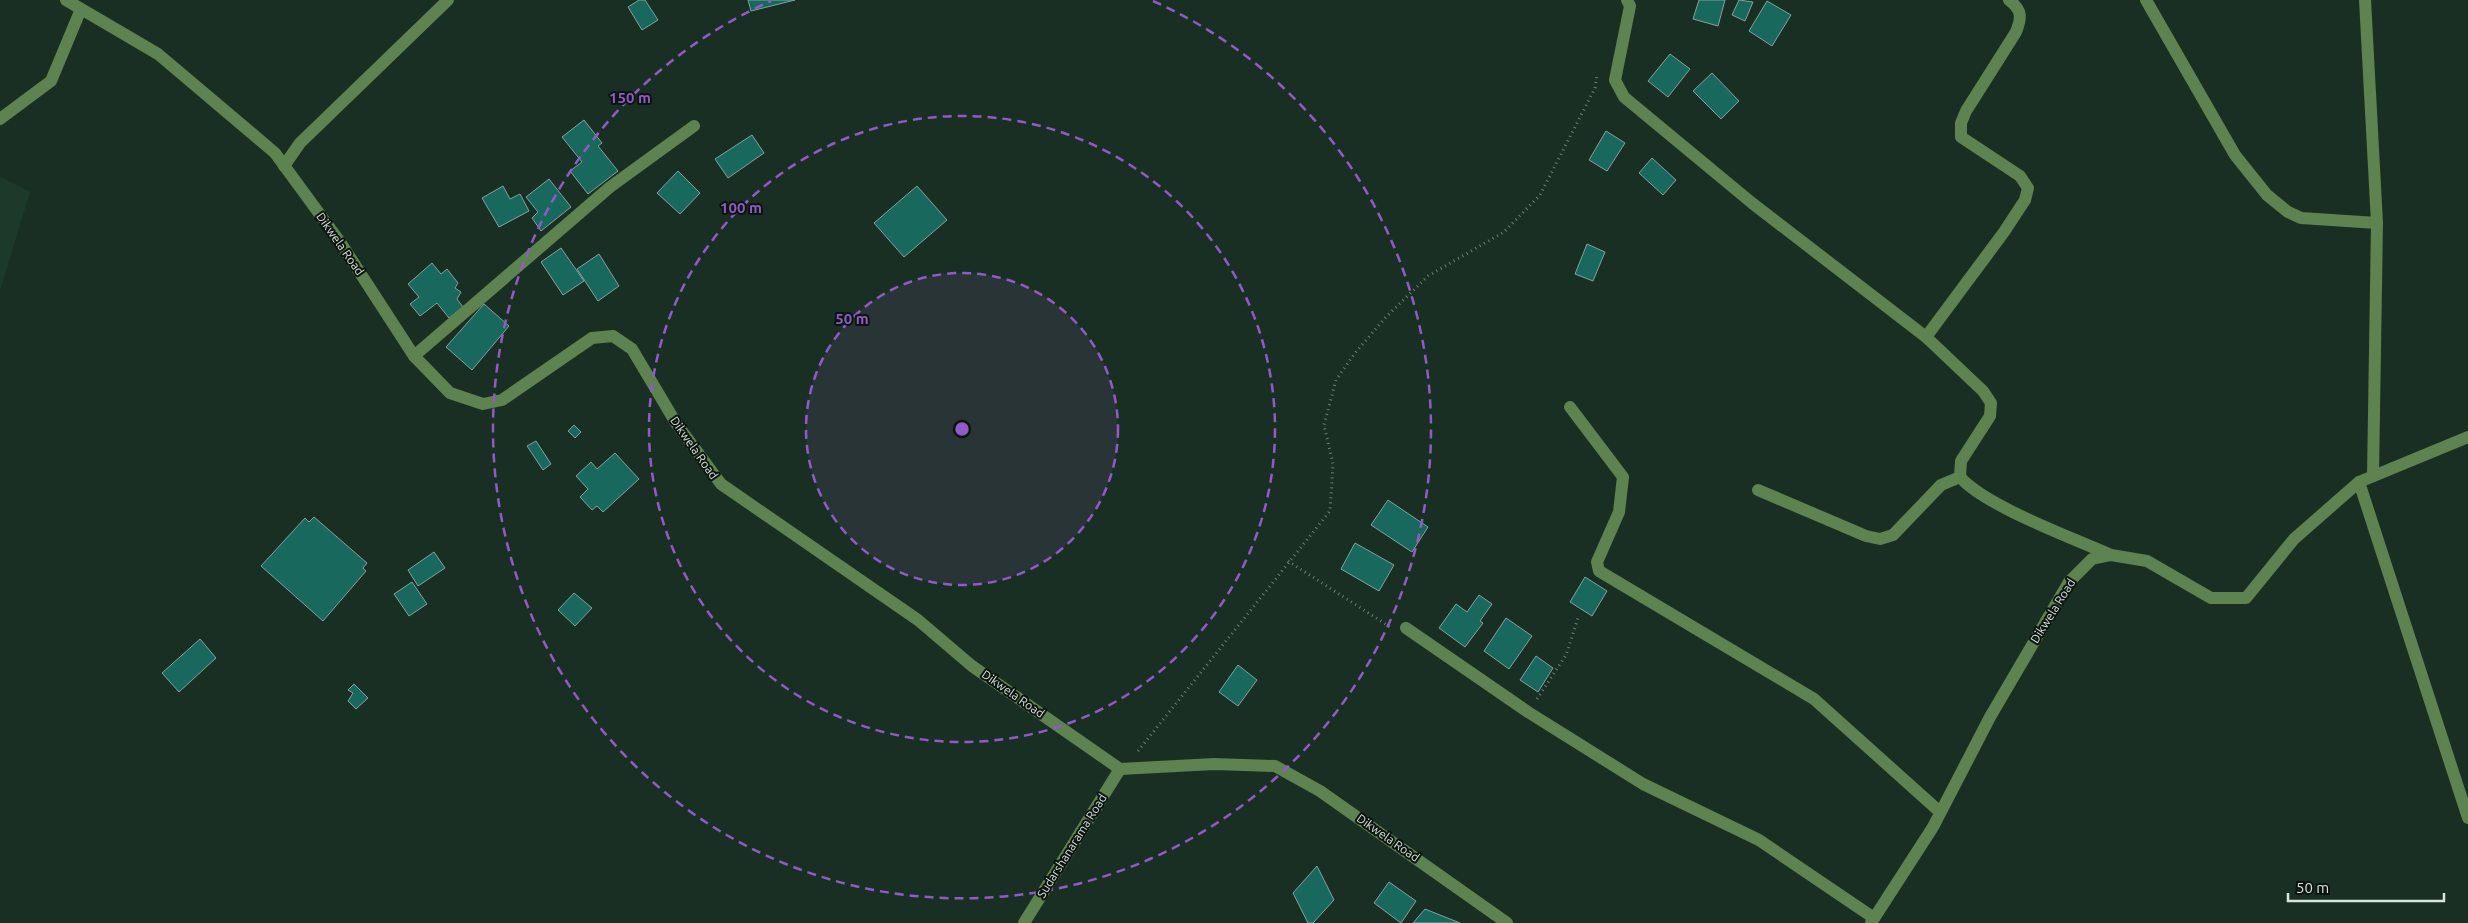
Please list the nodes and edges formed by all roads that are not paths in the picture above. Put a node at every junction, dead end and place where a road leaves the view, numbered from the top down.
1 (66, 0) edge
2 (448, 0) edge
3 (1627, 0) edge
4 (2009, 0) edge
5 (2146, 0) edge
6 (2365, 0) edge
7 (81, 9) junction
8 (0, 119) edge
9 (694, 126) dead end
10 (284, 166) junction
11 (2377, 223) junction
12 (1926, 337) junction
13 (414, 356) junction
14 (1570, 408) dead end
15 (2468, 437) edge
16 (2373, 476) junction
17 (1960, 477) junction
18 (2359, 482) junction
19 (1758, 490) dead end
20 (2111, 555) junction
21 (1406, 628) road end
22 (1120, 769) junction
23 (1940, 812) junction
24 (2468, 818) edge
25 (1873, 920) edge
26 (1024, 923) edge
27 (1507, 923) edge

1 - 7 street, Dikwela Road
2 - 10 street
3 - 12 street
4 - 12 street
5 - 11 street
6 - 11 street
7 - 8 street
7 - 10 street, Dikwela Road
9 - 13 street
10 - 13 street, Dikwela Road
11 - 16 street
12 - 17 street
13 - 22 street, Dikwela Road
14 - 23 street
15 - 16 street, Dikwela Road
16 - 18 street, Dikwela Road
17 - 19 street
17 - 20 street
18 - 20 street, Dikwela Road
18 - 24 street
20 - 23 street, Dikwela Road
21 - 25 street
22 - 26 street, Sudarshanarama Road
22 - 27 street, Dikwela Road
23 - 25 street, Dikwela Road

